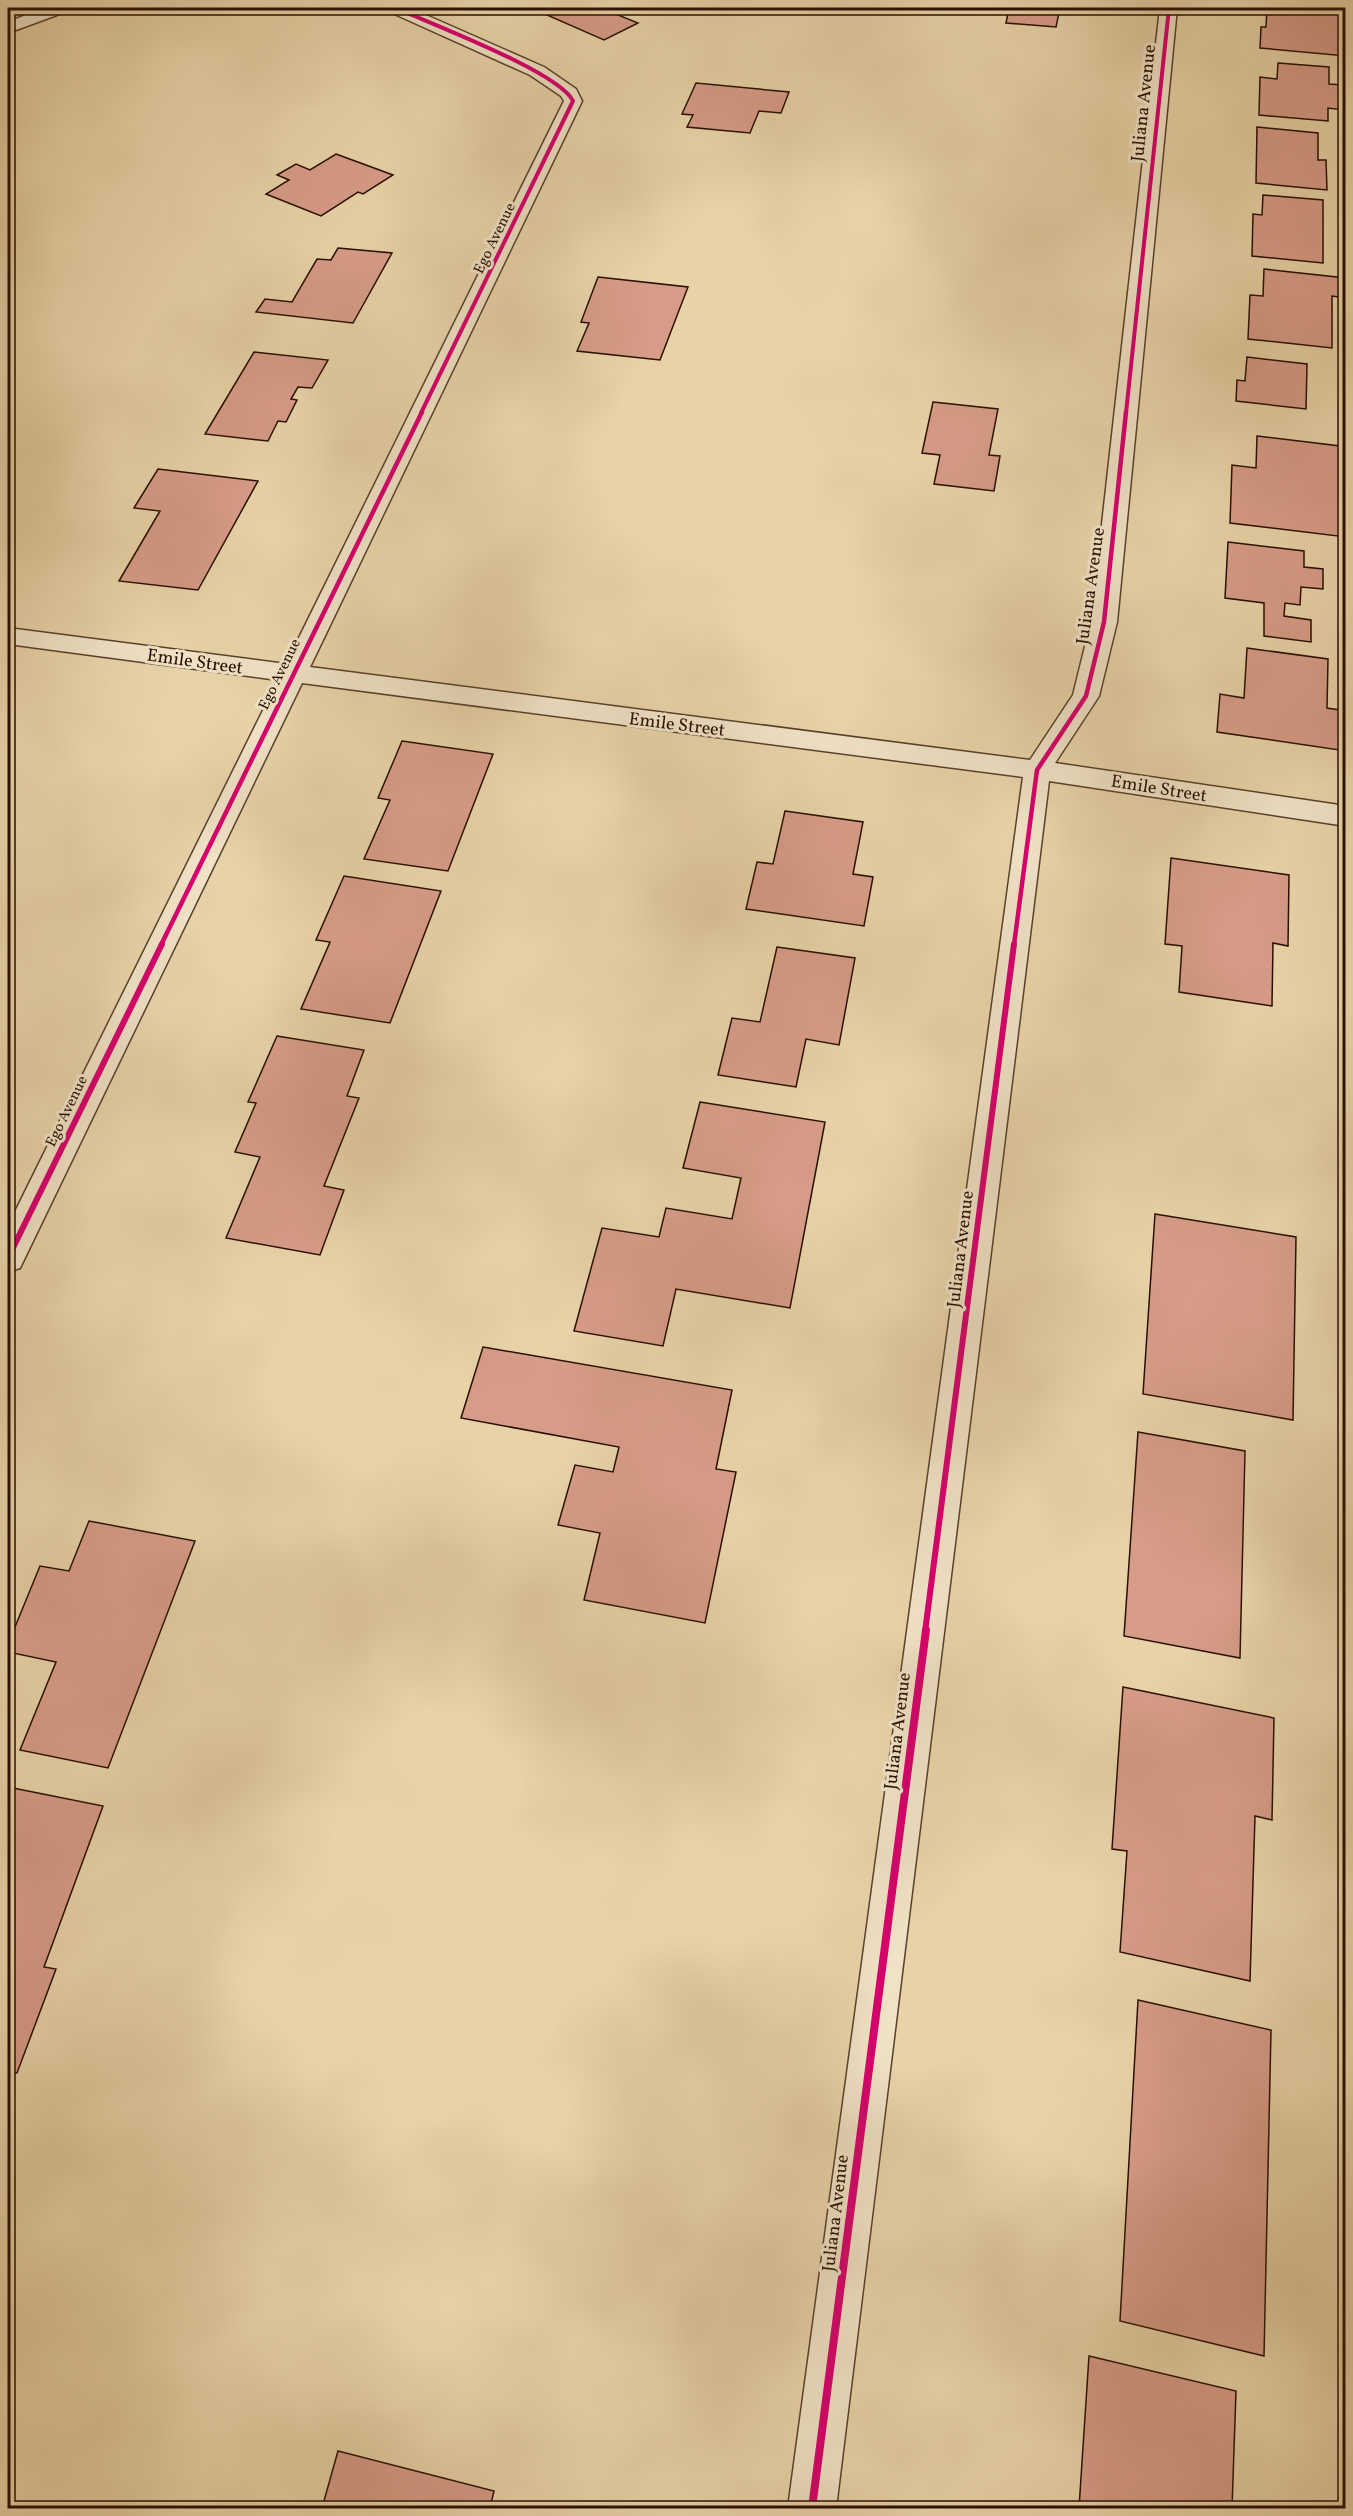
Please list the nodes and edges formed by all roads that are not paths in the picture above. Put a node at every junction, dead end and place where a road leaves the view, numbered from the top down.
1 (59, 8) edge
2 (396, 8) edge
3 (1169, 8) edge
4 (8, 28) edge
5 (8, 636) edge
6 (292, 674) junction
7 (1037, 770) junction
8 (1346, 816) edge
9 (8, 1258) edge
10 (812, 2508) edge

1 - 4 street
2 - 6 street, Ego Avenue
3 - 7 street, Juliana Avenue
5 - 6 street, Emile Street
6 - 7 street, Emile Street
6 - 9 street, Ego Avenue
7 - 8 street, Emile Street
7 - 10 street, Juliana Avenue

